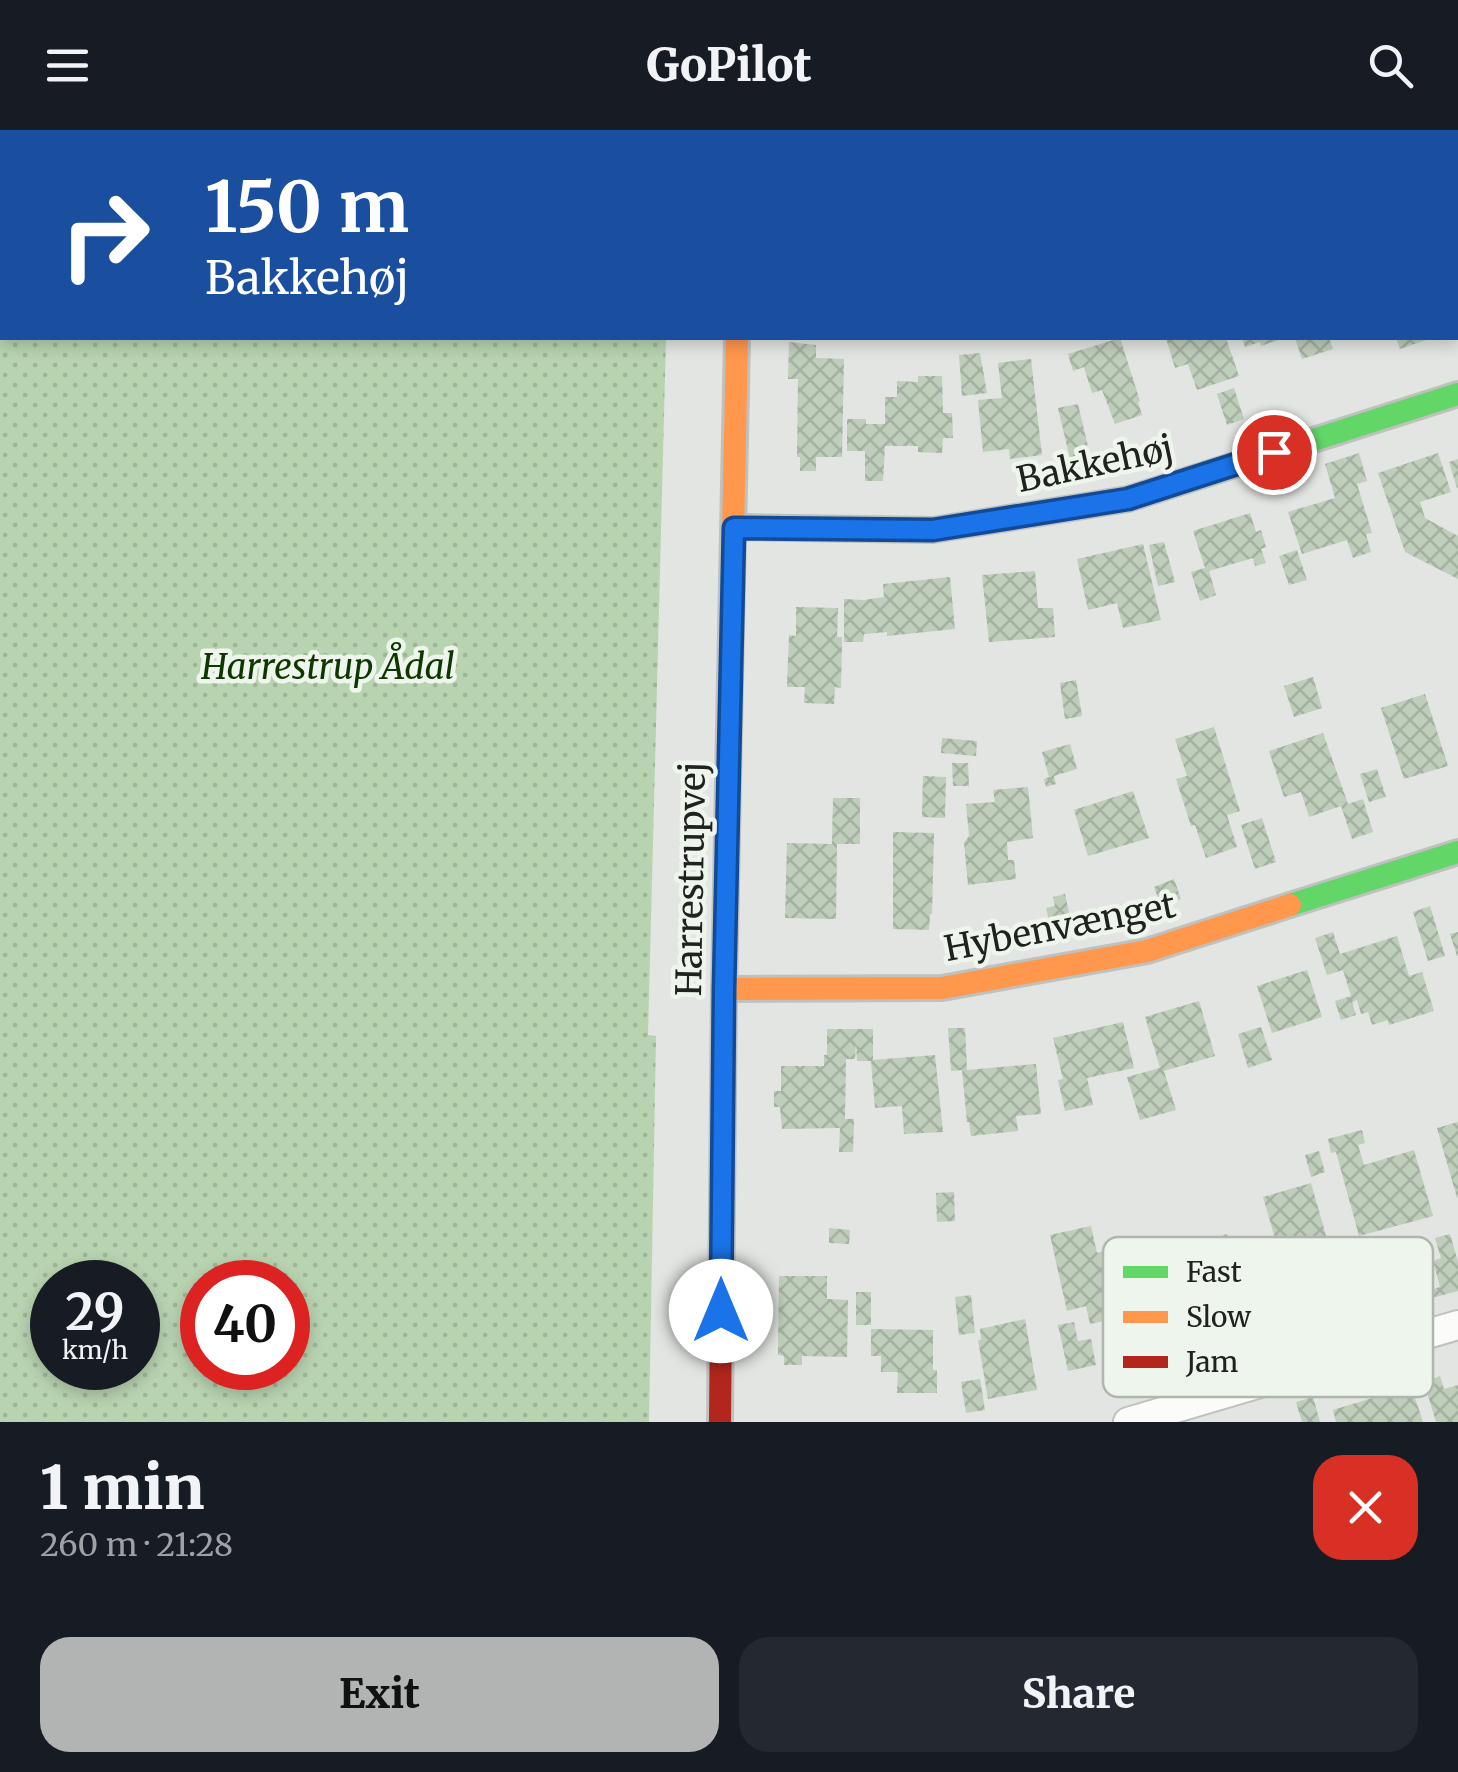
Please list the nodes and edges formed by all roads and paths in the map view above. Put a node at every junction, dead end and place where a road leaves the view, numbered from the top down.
1 (737, 340) edge
2 (1458, 394) edge
3 (734, 528) junction
4 (1458, 852) edge
5 (724, 990) junction
6 (1458, 1325) edge
7 (1433, 1332) edge
8 (1213, 1397) edge
9 (720, 1422) edge
10 (1128, 1422) edge

1 - 3 street, Harrestrupvej
2 - 3 street, Bakkehøj
3 - 5 street, Harrestrupvej
4 - 5 street, Hybenvænget
5 - 9 street, Harrestrupvej
6 - 7 street
8 - 10 street

